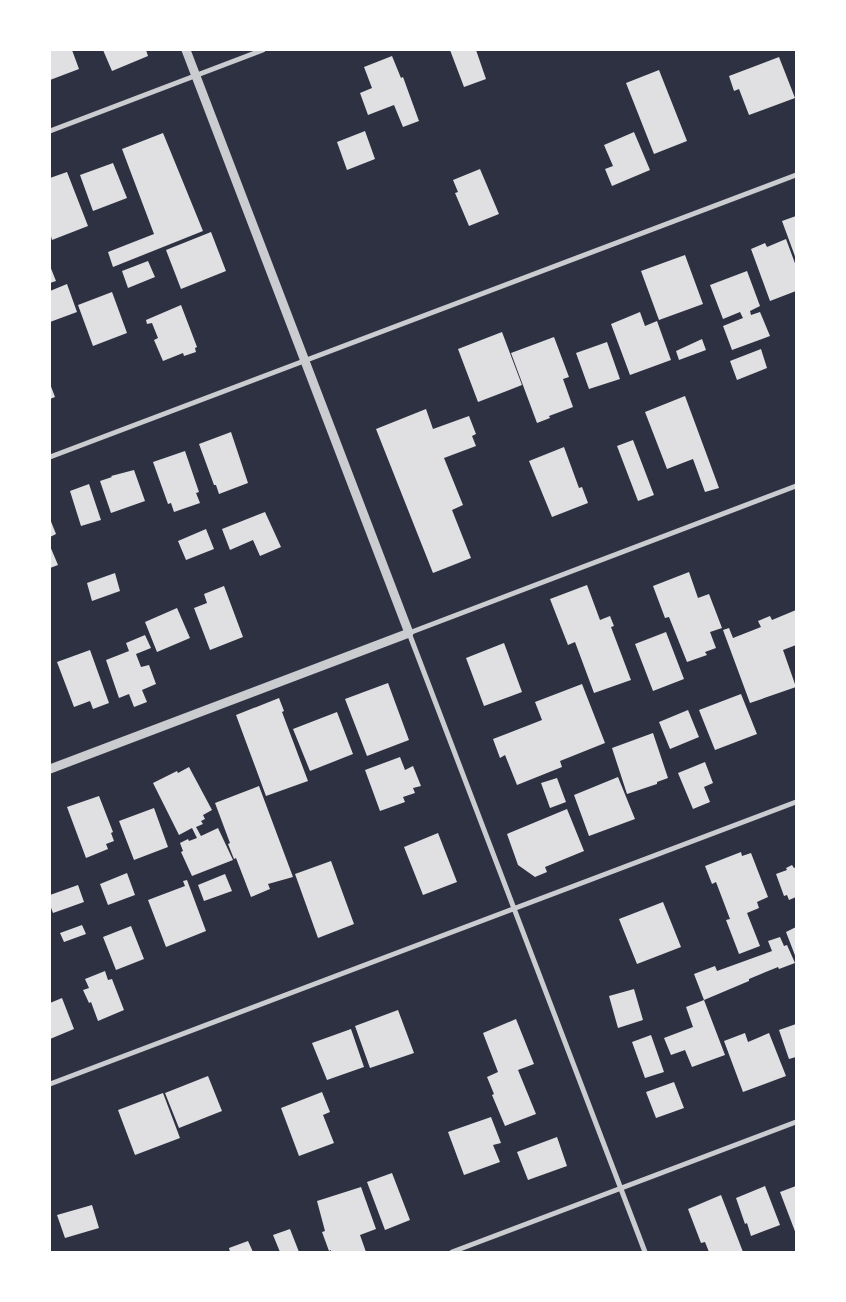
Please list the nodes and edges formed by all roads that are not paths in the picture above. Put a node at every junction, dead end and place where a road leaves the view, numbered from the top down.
1 (186, 50) edge
2 (263, 50) edge
3 (196, 76) junction
4 (50, 131) edge
5 (796, 175) edge
6 (305, 361) junction
7 (50, 457) edge
8 (796, 486) edge
9 (409, 633) junction
10 (50, 769) edge
11 (796, 802) edge
12 (514, 909) junction
13 (50, 1084) edge
14 (796, 1122) edge
15 (621, 1188) junction
16 (452, 1252) edge
17 (645, 1252) edge

1 - 3 street
2 - 3 street
3 - 4 street
3 - 6 street
5 - 6 street
6 - 7 street
6 - 9 street
8 - 9 street
9 - 10 street
9 - 12 street
11 - 12 street
12 - 13 street
12 - 15 street
14 - 15 street
15 - 16 street
15 - 17 street

